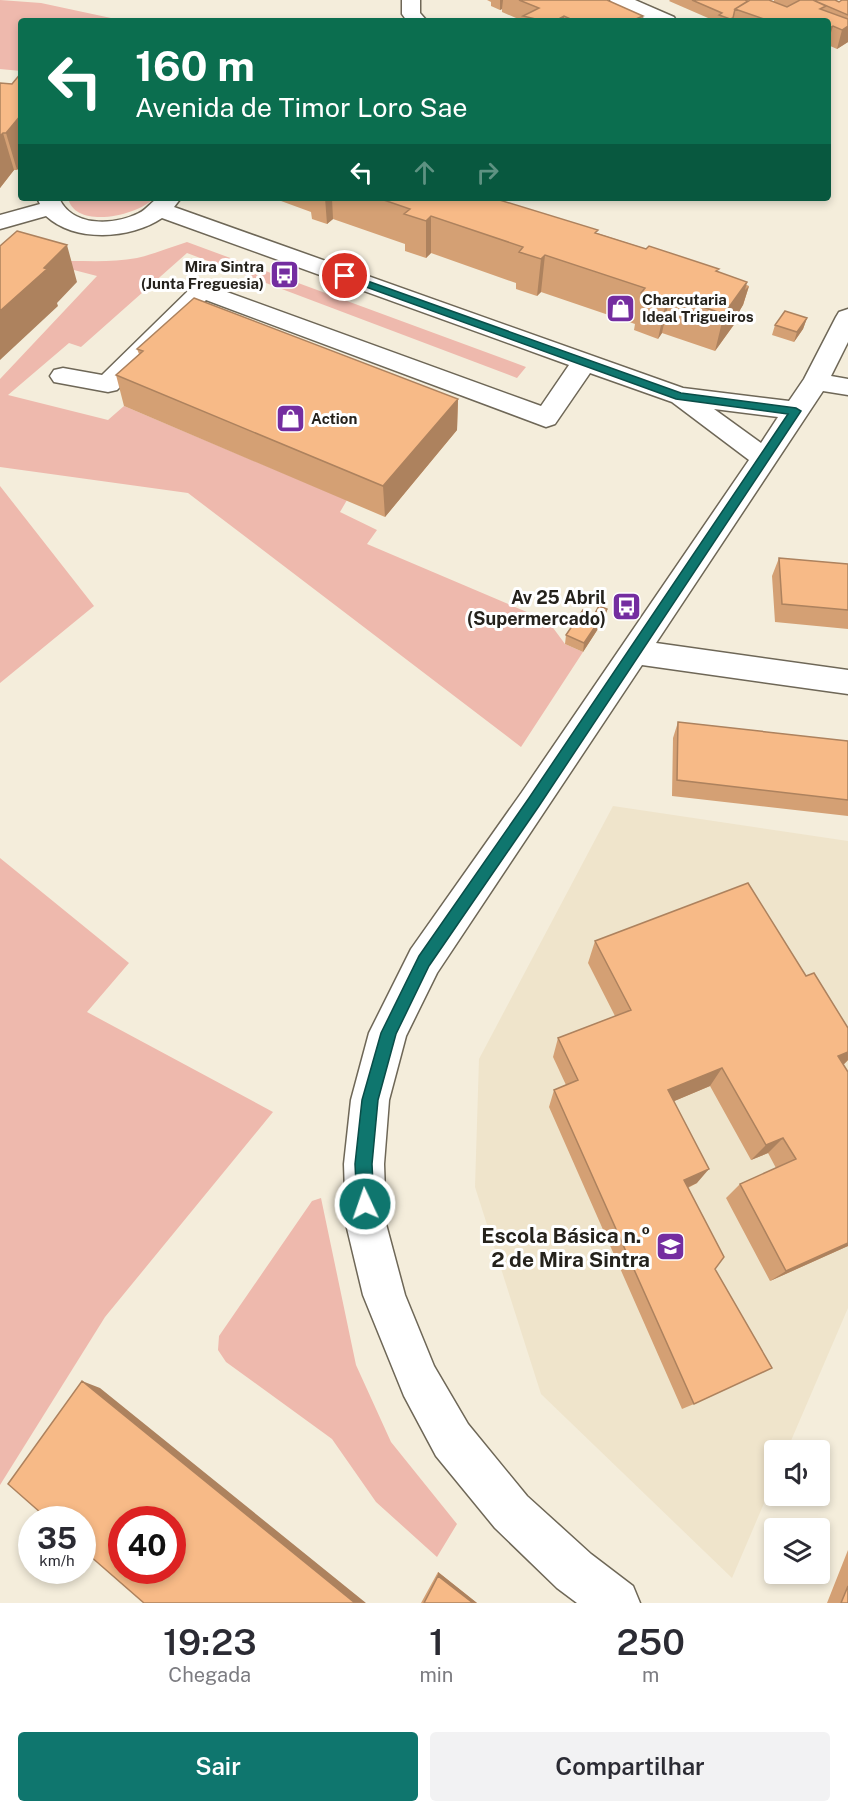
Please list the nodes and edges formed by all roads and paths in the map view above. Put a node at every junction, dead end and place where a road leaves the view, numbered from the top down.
1 (411, 0) edge
2 (619, 0) edge
3 (415, 18) edge
4 (660, 18) edge
5 (49, 203) edge
6 (165, 204) edge
7 (0, 222) edge
8 (848, 317) edge
9 (840, 355) edge
10 (585, 361) junction
11 (63, 376) dead end
12 (816, 381) junction
13 (848, 387) edge
14 (680, 396) junction
15 (796, 411) junction
16 (764, 458) junction
17 (634, 652) junction
18 (848, 682) edge
19 (616, 1603) edge

1 - 3 street
2 - 4 street
5 - 6 street
5 - 7 street
6 - 10 street
8 - 9 street
9 - 12 street
10 - 11 street
10 - 14 street
12 - 13 street
12 - 15 street
14 - 15 street
14 - 16 street
15 - 16 street
16 - 17 street
17 - 18 street
17 - 19 street

